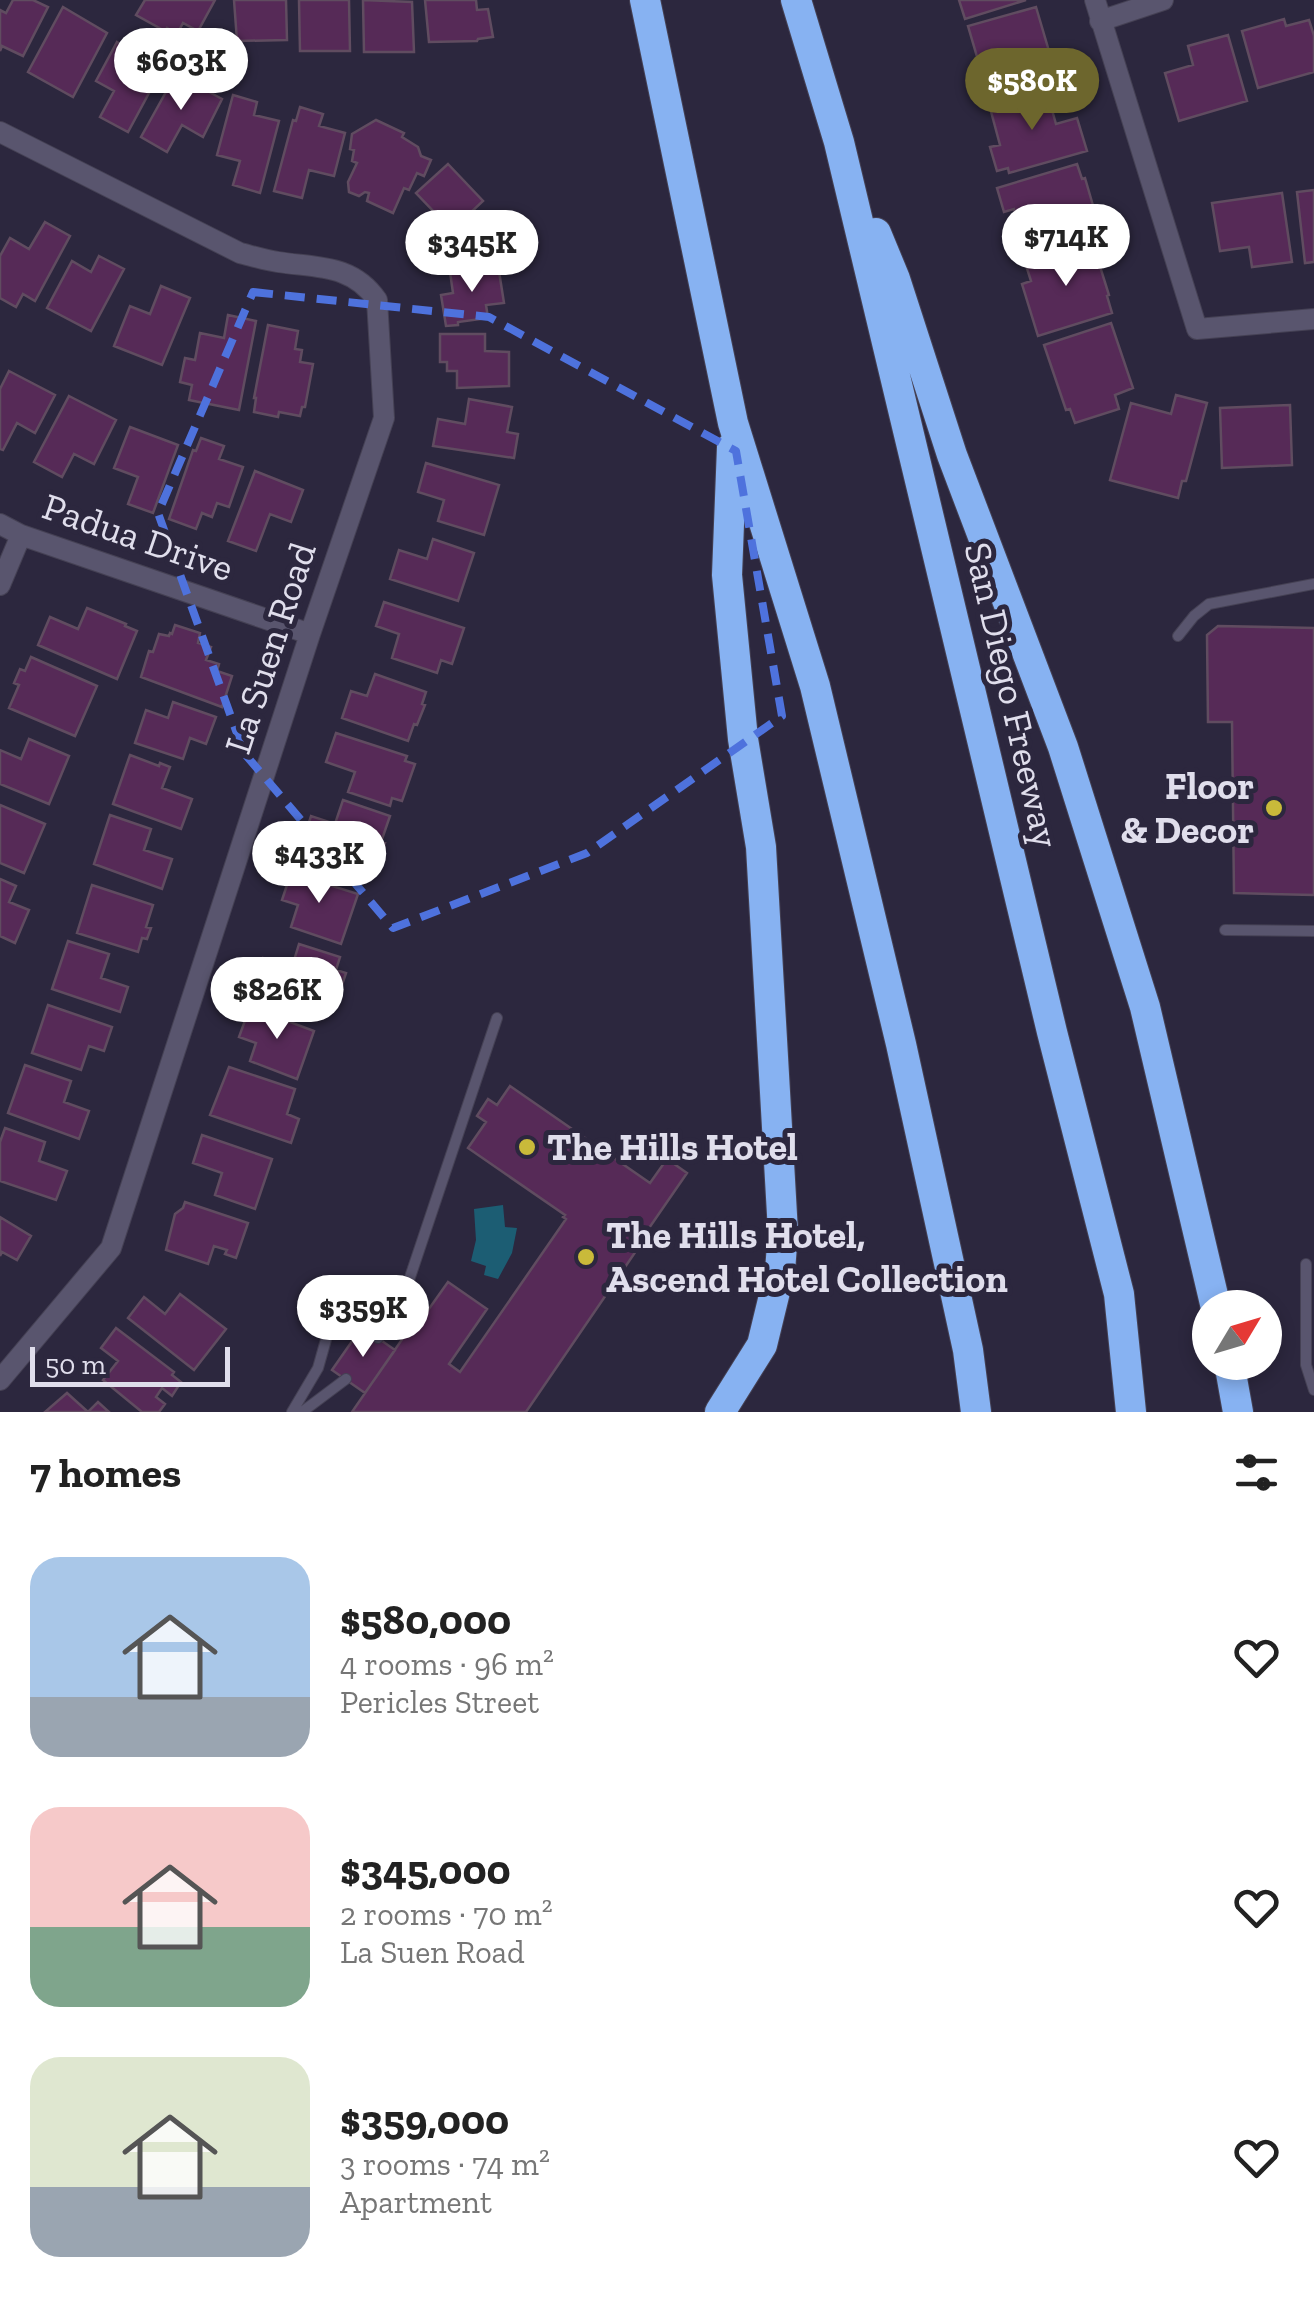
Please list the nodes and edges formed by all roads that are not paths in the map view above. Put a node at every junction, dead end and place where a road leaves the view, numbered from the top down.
1 (645, 0) edge
2 (796, 0) edge
3 (1163, 0) edge
4 (1097, 10) edge
5 (0, 132) edge
6 (839, 142) junction
7 (1314, 319) edge
8 (732, 423) junction
9 (0, 524) edge
10 (21, 535) junction
11 (1314, 584) edge
12 (0, 585) edge
13 (310, 634) junction
14 (1178, 636) dead end
15 (1226, 930) dead end
16 (1314, 931) edge
17 (497, 1018) dead end
18 (1306, 1264) dead end
19 (1212, 1290) edge
20 (1119, 1294) junction
21 (392, 1315) junction
22 (378, 1338) dead end
23 (0, 1380) edge
24 (346, 1380) dead end
25 (1232, 1380) edge
26 (1314, 1390) edge
27 (292, 1412) edge
28 (302, 1412) edge
29 (720, 1412) edge
30 (976, 1412) edge
31 (1131, 1412) edge
32 (1144, 1412) edge
33 (1238, 1412) edge

1 - 8 highway
2 - 6 highway, San Diego Freeway
3 - 4 street
4 - 7 street
5 - 13 street, La Suen Road
6 - 19 highway
6 - 20 highway, San Diego Freeway
8 - 29 highway
8 - 30 highway
9 - 10 street, Padua Drive
10 - 12 street
10 - 13 street, Padua Drive
11 - 14 lane
13 - 23 street, La Suen Road
15 - 16 lane
17 - 21 lane
18 - 26 lane
20 - 31 highway, San Diego Freeway
20 - 32 highway
21 - 22 lane
21 - 27 lane
24 - 28 lane
25 - 33 highway

